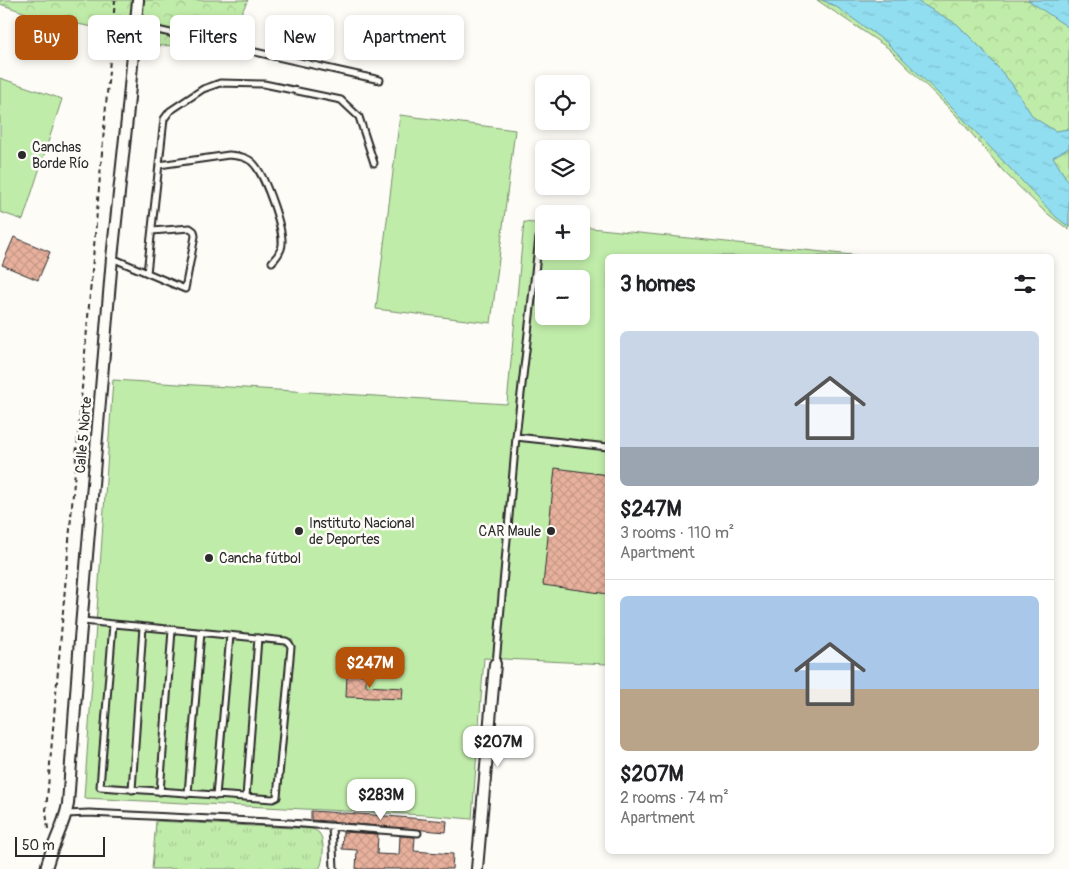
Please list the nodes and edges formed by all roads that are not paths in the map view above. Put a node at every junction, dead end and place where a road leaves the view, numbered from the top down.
1 (138, 0) edge
2 (136, 15) edge
3 (160, 30) edge
4 (132, 60) edge
5 (380, 80) dead end
6 (374, 163) dead end
7 (159, 165) junction
8 (152, 231) junction
9 (112, 258) junction
10 (536, 260) edge
11 (272, 262) dead end
12 (147, 273) junction
13 (516, 437) junction
14 (605, 447) edge
15 (81, 621) junction
16 (113, 624) junction
17 (143, 627) junction
18 (172, 630) junction
19 (201, 632) junction
20 (230, 635) junction
21 (258, 638) junction
22 (496, 664) joint
23 (132, 790) junction
24 (160, 792) junction
25 (188, 794) junction
26 (216, 796) junction
27 (246, 798) junction
28 (66, 814) junction
29 (332, 826) junction
30 (418, 833) dead end
31 (46, 869) edge
32 (334, 869) edge
33 (476, 869) edge

1 - 2 street, Calle 5 Norte
3 - 5 lane
4 - 9 street, Calle 5 Norte
6 - 7 lane
7 - 8 lane
7 - 11 lane
8 - 12 lane
8 - 12 lane
9 - 12 lane
9 - 15 street, Calle 5 Norte
10 - 13 lane
13 - 14 lane
13 - 22 lane
15 - 16 lane
15 - 28 street, Calle 5 Norte
16 - 17 lane
16 - 23 lane
17 - 18 lane
17 - 23 lane
18 - 19 lane
18 - 24 lane
19 - 20 lane
19 - 25 lane
20 - 21 lane
20 - 26 lane
21 - 27 lane
21 - 27 lane
22 - 33 street
23 - 24 lane
24 - 25 lane
25 - 26 lane
26 - 27 lane
28 - 29 lane
28 - 31 street, Calle 5 Norte
29 - 30 lane
29 - 32 lane

